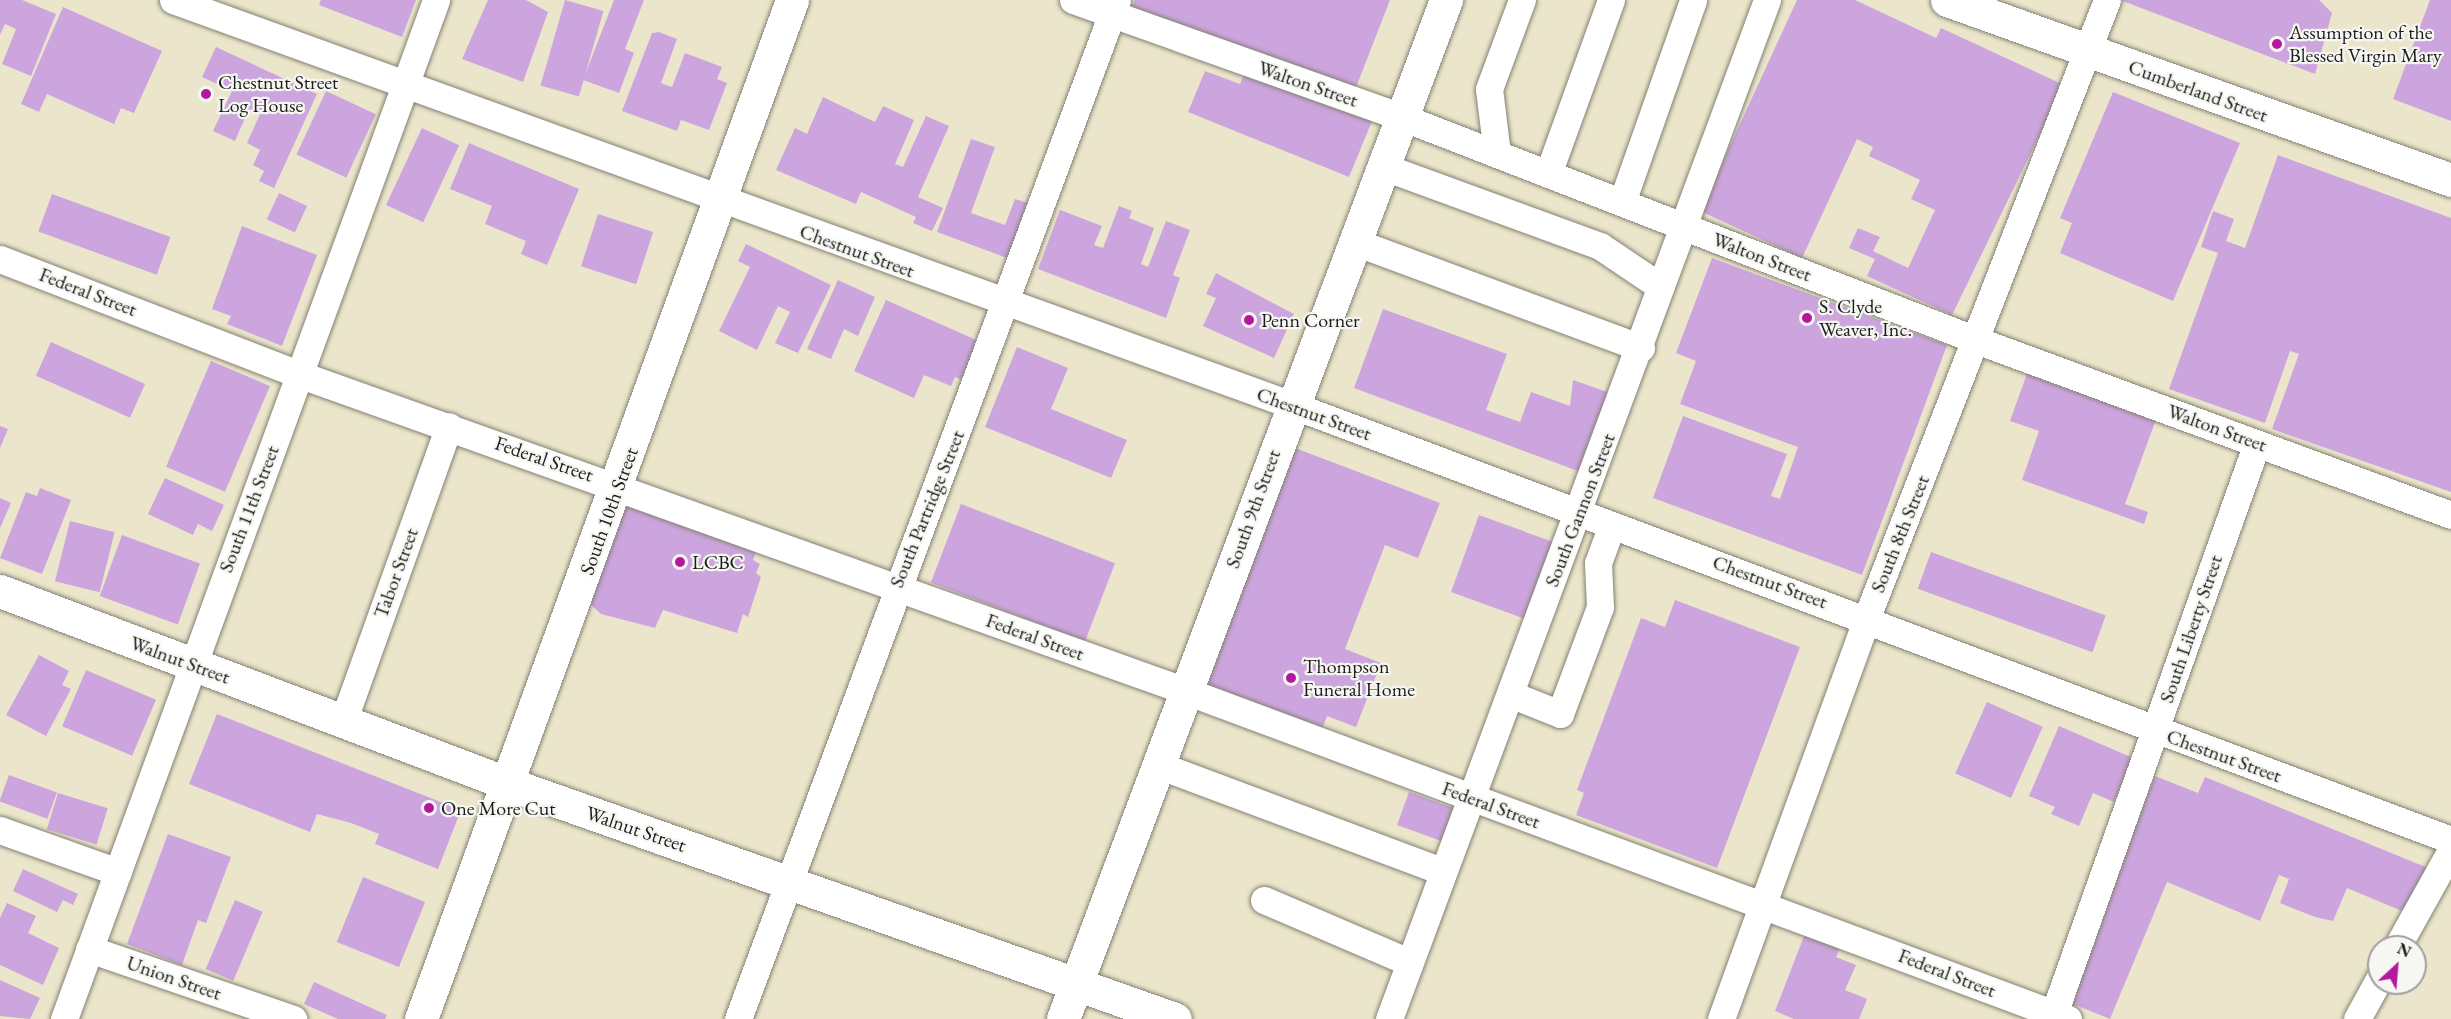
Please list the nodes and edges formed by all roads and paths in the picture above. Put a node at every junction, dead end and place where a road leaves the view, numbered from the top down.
1 (173, 0) edge
2 (436, 0) edge
3 (792, 0) edge
4 (1073, 0) edge
5 (1446, 0) edge
6 (1522, 0) edge
7 (1611, 0) edge
8 (1694, 0) edge
9 (1767, 0) edge
10 (1947, 0) edge
11 (2107, 0) edge
12 (1115, 7) edge
13 (2087, 51) junction
14 (406, 84) junction
15 (1404, 118) junction
16 (1497, 154) junction
17 (1384, 167) junction
18 (1548, 174) junction
19 (2451, 180) edge
20 (720, 201) junction
21 (1622, 202) junction
22 (1684, 226) junction
23 (1355, 242) junction
24 (0, 258) edge
25 (1661, 287) junction
26 (1008, 306) junction
27 (1976, 340) junction
28 (1641, 348) junction
29 (301, 375) junction
30 (1292, 405) junction
31 (448, 426) junction
32 (2257, 443) junction
33 (619, 485) junction
34 (1580, 512) junction
35 (2451, 515) edge
36 (1612, 525) junction
37 (896, 587) junction
38 (0, 591) edge
39 (1866, 617) junction
40 (190, 665) junction
41 (1186, 691) junction
42 (1510, 694) junction
43 (344, 719) junction
44 (2156, 731) junction
45 (1158, 765) junction
46 (508, 784) junction
47 (1470, 797) junction
48 (0, 830) edge
49 (2451, 840) edge
50 (2451, 850) edge
51 (1442, 871) junction
52 (118, 872) junction
53 (793, 883) junction
54 (1264, 900) dead end
55 (1763, 903) junction
56 (2404, 935) edge
57 (89, 949) junction
58 (1409, 962) junction
59 (1076, 982) junction
60 (2370, 995) edge
61 (2058, 1017) edge
62 (64, 1019) edge
63 (293, 1019) edge
64 (421, 1019) edge
65 (738, 1019) edge
66 (1063, 1019) edge
67 (1175, 1019) edge
68 (1389, 1019) edge
69 (1721, 1019) edge
70 (2357, 1019) edge

1 - 14 street, Chestnut Street
2 - 14 street, South 11th Street
3 - 20 highway, South 10th Street
4 - 12 street, Walton Street
5 - 15 highway, South 9th Street
6 - 16 street
7 - 18 street
8 - 21 street
9 - 22 street, South Gannon Street
10 - 13 highway, Cumberland Street
11 - 13 street, South 8th Street
12 - 15 street, Walton Street
12 - 26 street, South Partridge Street
13 - 19 highway, Cumberland Street
13 - 27 street, South 8th Street
14 - 20 street, Chestnut Street
14 - 29 street, South 11th Street
15 - 16 street, Walton Street
15 - 17 highway, South 9th Street
16 - 18 street, Walton Street
17 - 23 highway, South 9th Street
17 - 25 street
18 - 21 street, Walton Street
20 - 26 street, Chestnut Street
20 - 33 highway, South 10th Street
21 - 22 street, Walton Street
22 - 25 street, South Gannon Street
22 - 27 street, Walton Street
23 - 28 street
23 - 30 highway, South 9th Street
24 - 29 street, Federal Street
25 - 28 street, South Gannon Street
26 - 30 street, Chestnut Street
26 - 37 street, South Partridge Street
27 - 32 street, Walton Street
27 - 39 street, South 8th Street
28 - 34 street, South Gannon Street
29 - 31 street, Federal Street
29 - 40 street, South 11th Street
30 - 34 street, Chestnut Street
30 - 41 highway, South 9th Street
31 - 33 street, Federal Street
31 - 43 street, Tabor Street
32 - 35 street, Walton Street
32 - 44 street, South Liberty Street
33 - 37 street, Federal Street
33 - 46 highway, South 10th Street
34 - 36 street, Chestnut Street
34 - 42 street, South Gannon Street
36 - 39 street, Chestnut Street
36 - 42 street
37 - 41 street, Federal Street
37 - 53 street, South Partridge Street
38 - 40 highway, Walnut Street
39 - 44 street, Chestnut Street
39 - 55 street, South 8th Street
40 - 43 highway, Walnut Street
40 - 52 street, South 11th Street
41 - 45 highway, South 9th Street
41 - 47 street, Federal Street
42 - 47 street, South Gannon Street
43 - 46 highway, Walnut Street
44 - 49 street, Chestnut Street
44 - 61 street, South Liberty Street
45 - 51 street
45 - 59 highway, South 9th Street
46 - 53 highway, Walnut Street
46 - 64 highway, South 10th Street
47 - 51 street, South Gannon Street
47 - 55 street, Federal Street
48 - 52 street
50 - 56 street
51 - 58 street, South Gannon Street
52 - 57 street, South 11th Street
53 - 59 highway, Walnut Street
53 - 65 street, South Partridge Street
54 - 58 street
55 - 61 street, Federal Street
55 - 69 street, South 8th Street
57 - 62 street, South 11th Street
57 - 63 street, Union Street
58 - 68 street, South Gannon Street
59 - 66 highway, South 9th Street
59 - 67 highway, Walnut Street
60 - 70 street

